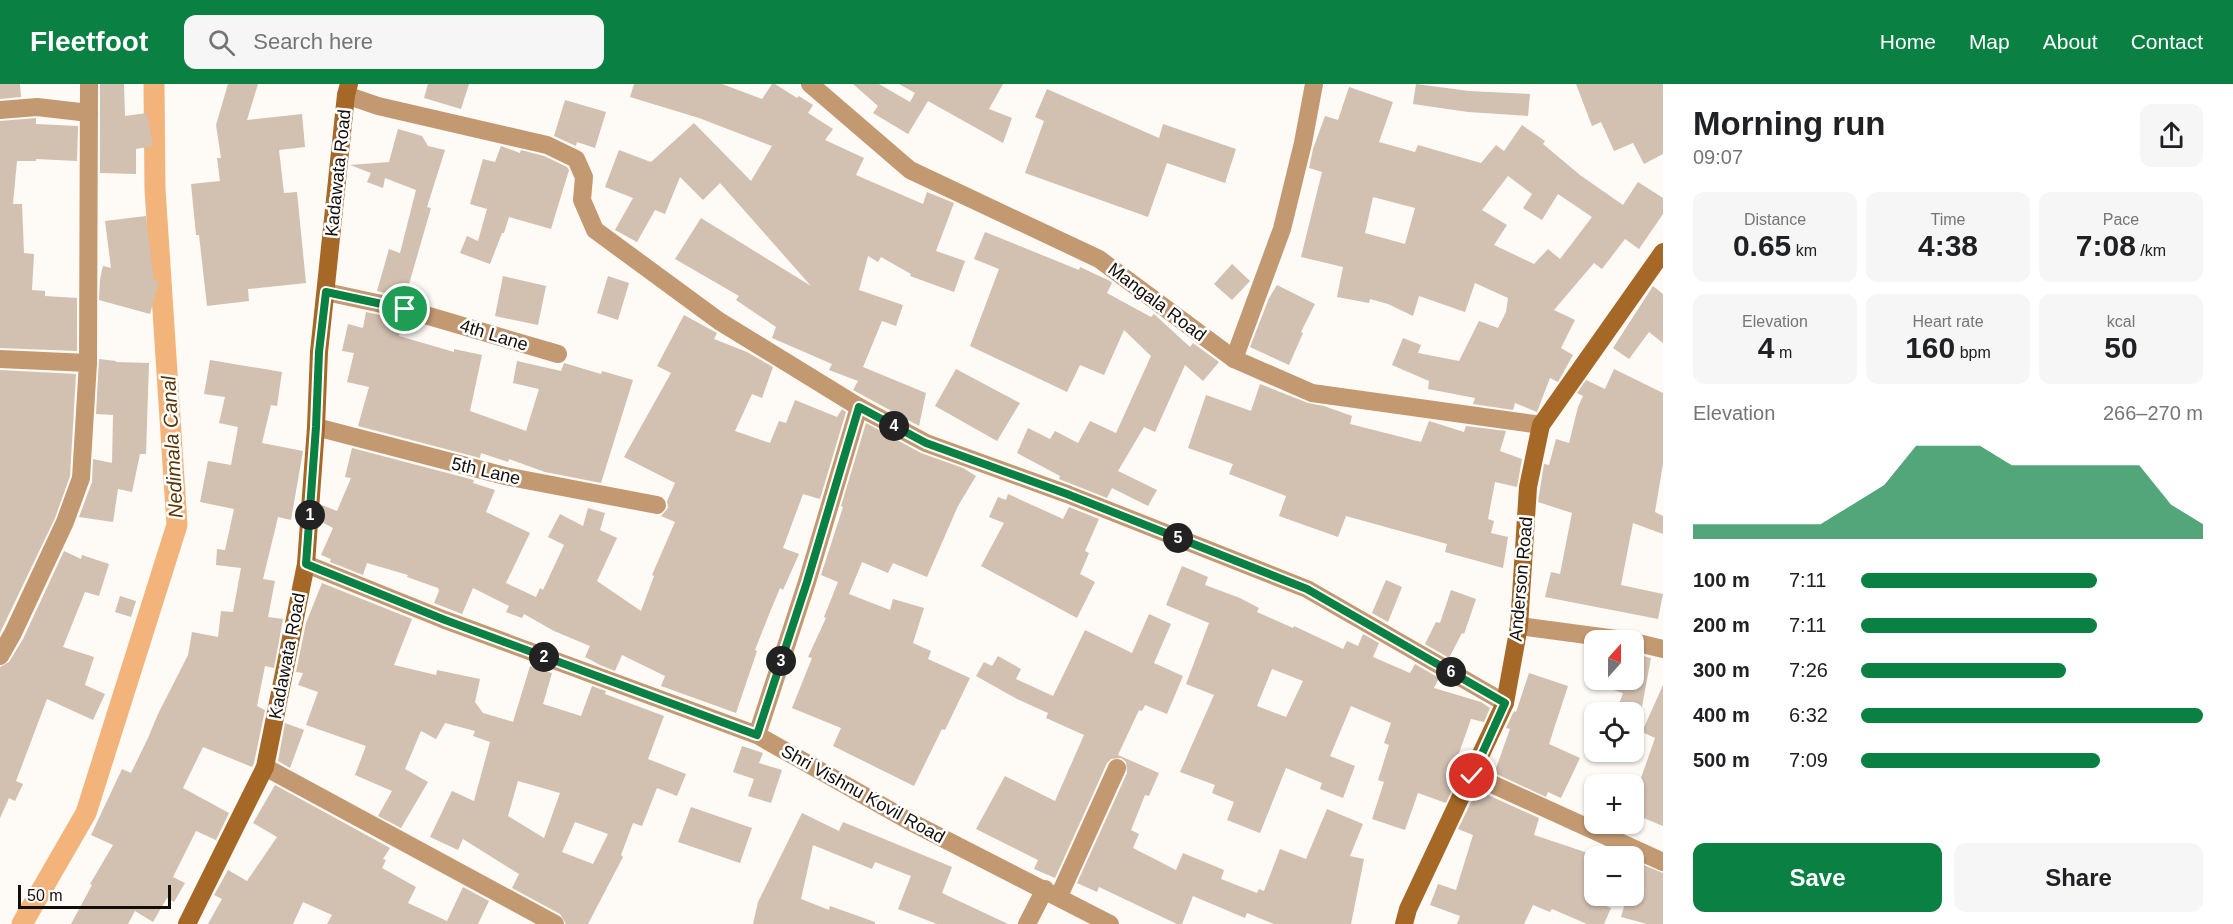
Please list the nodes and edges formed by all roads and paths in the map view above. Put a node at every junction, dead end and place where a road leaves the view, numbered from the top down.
1 (89, 84) edge
2 (810, 84) edge
3 (1314, 84) edge
4 (347, 90) edge
5 (0, 110) edge
6 (89, 113) junction
7 (1663, 252) edge
8 (326, 292) junction
9 (558, 354) dead end
10 (0, 359) edge
11 (1234, 359) junction
12 (88, 363) junction
13 (859, 407) junction
14 (1541, 425) junction
15 (316, 427) junction
16 (657, 505) dead end
17 (306, 564) junction
18 (1519, 626) junction
19 (1584, 635) edge
20 (1644, 644) edge
21 (1663, 649) edge
22 (0, 656) edge
23 (1505, 703) junction
24 (757, 735) junction
25 (265, 767) junction
26 (1117, 768) dead end
27 (1472, 776) junction
28 (1663, 862) edge
29 (1052, 893) junction
30 (187, 924) edge
31 (555, 924) edge
32 (1027, 924) edge
33 (1110, 924) edge
34 (1404, 924) edge

1 - 6 street
2 - 11 street, Mangala Road
3 - 11 street
4 - 8 street, Kadawata Road
4 - 13 street
5 - 6 street
6 - 12 street
7 - 14 street, Anderson Road
8 - 9 street, 4th Lane
8 - 15 street, Kadawata Road
10 - 12 street
11 - 14 street, Mangala Road
12 - 22 street
13 - 23 street
13 - 24 street
14 - 18 street, Anderson Road
15 - 16 street, 5th Lane
15 - 17 street, Kadawata Road
17 - 24 street, Shri Vishnu Kovil Road
17 - 25 street, Kadawata Road
18 - 19 street
18 - 23 street, Anderson Road
20 - 21 street
23 - 27 street, Anderson Road
24 - 29 street, Shri Vishnu Kovil Road
25 - 30 street, Kadawata Road
25 - 31 street
26 - 29 street
27 - 28 street
27 - 34 street, Anderson Road
29 - 32 street
29 - 33 street, Shri Vishnu Kovil Road

